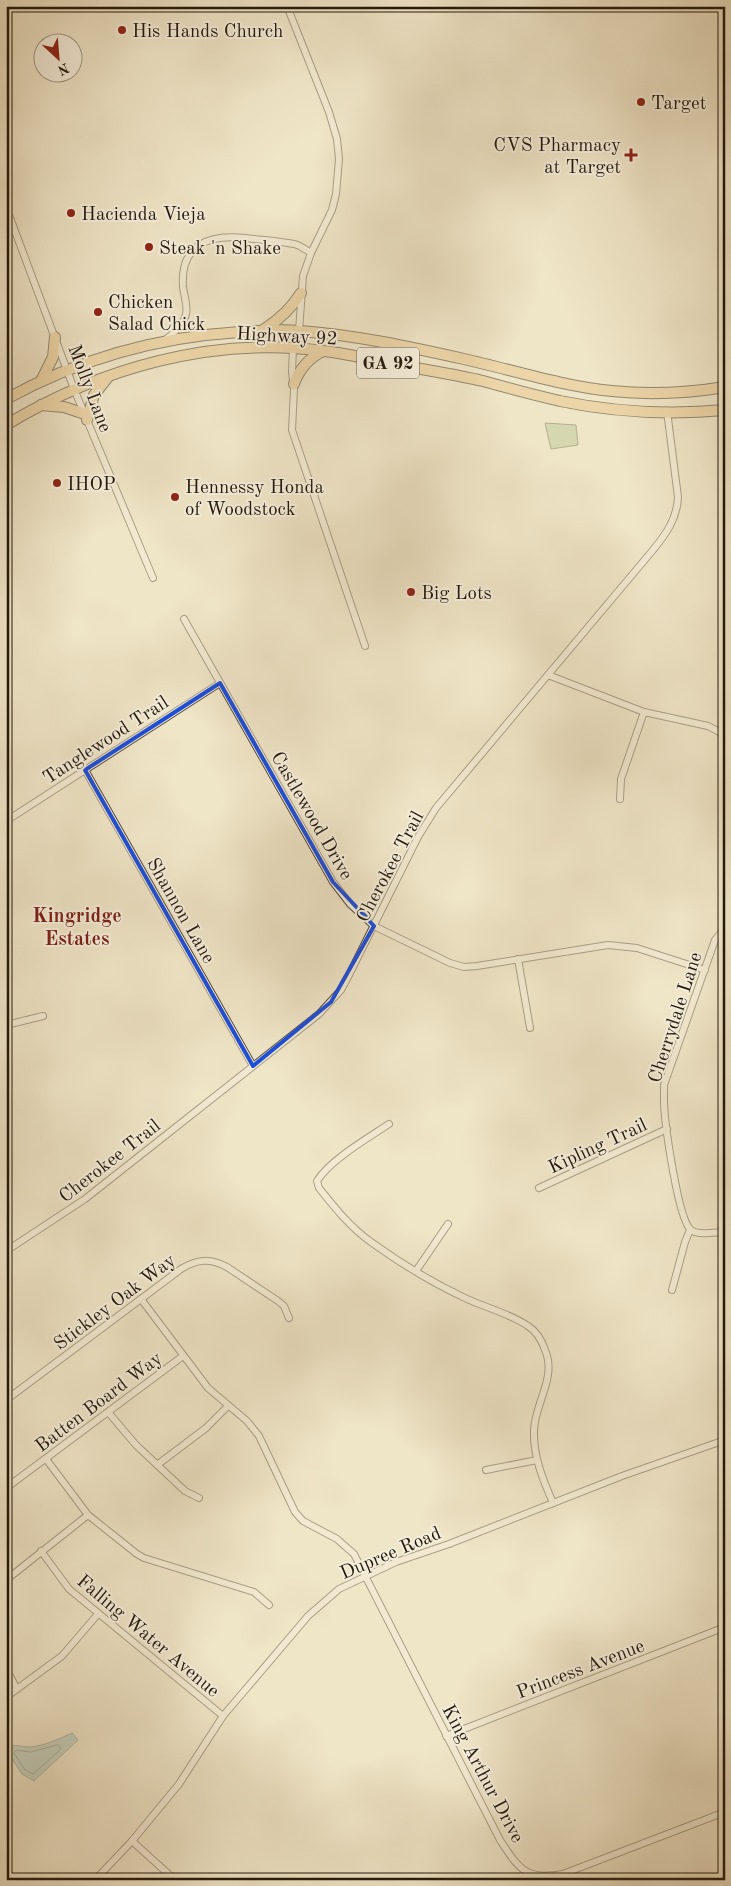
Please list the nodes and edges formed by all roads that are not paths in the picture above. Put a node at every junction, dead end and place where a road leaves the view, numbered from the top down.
1 (287, 6) edge
2 (6, 207) edge
3 (311, 252) junction
4 (301, 293) junction
5 (262, 330) junction
6 (299, 331) junction
7 (56, 337) junction
8 (165, 340) junction
9 (293, 348) junction
10 (323, 350) junction
11 (67, 370) junction
12 (108, 376) junction
13 (41, 381) junction
14 (294, 384) junction
15 (725, 387) edge
16 (74, 388) junction
17 (6, 400) edge
18 (40, 405) junction
19 (725, 410) edge
20 (666, 412) junction
21 (86, 417) junction
22 (6, 425) edge
23 (153, 578) dead end
24 (184, 620) dead end
25 (365, 646) dead end
26 (548, 675) junction
27 (220, 683) junction
28 (644, 712) junction
29 (725, 736) edge
30 (86, 770) junction
31 (620, 799) dead end
32 (6, 821) edge
33 (374, 926) junction
34 (725, 928) edge
35 (518, 959) junction
36 (705, 970) junction
37 (44, 1016) dead end
38 (6, 1026) edge
39 (530, 1028) dead end
40 (253, 1066) junction
41 (389, 1124) dead end
42 (667, 1129) junction
43 (538, 1188) dead end
44 (448, 1224) dead end
45 (690, 1230) junction
46 (725, 1232) edge
47 (6, 1251) edge
48 (416, 1271) junction
49 (672, 1290) dead end
50 (141, 1299) junction
51 (289, 1318) dead end
52 (183, 1356) junction
53 (6, 1400) edge
54 (228, 1406) junction
55 (108, 1412) junction
56 (725, 1440) edge
57 (46, 1458) junction
58 (537, 1460) junction
59 (158, 1465) junction
60 (486, 1470) dead end
61 (6, 1488) edge
62 (199, 1498) dead end
63 (553, 1503) junction
64 (88, 1515) junction
65 (41, 1551) junction
66 (365, 1576) junction
67 (6, 1580) edge
68 (269, 1605) dead end
69 (98, 1614) junction
70 (725, 1627) edge
71 (6, 1669) edge
72 (17, 1689) junction
73 (6, 1697) edge
74 (223, 1716) junction
75 (446, 1736) junction
76 (725, 1812) edge
77 (132, 1841) junction
78 (542, 1878) edge
79 (95, 1880) edge
80 (175, 1880) edge

1 - 3 street
2 - 7 street, Molly Lane
3 - 4 street
3 - 8 street
4 - 5 main road
4 - 6 street
5 - 6 main road, Highway 92 / GA 92
5 - 8 main road, Highway 92 / GA 92
6 - 9 street
6 - 15 main road, Highway 92 / GA 92
7 - 11 street, Molly Lane
7 - 13 main road
8 - 11 main road, Highway 92 / GA 92
9 - 10 main road, Highway 92 / GA 92
9 - 12 main road, Highway 92 / GA 92
9 - 14 street
10 - 14 main road
10 - 20 main road, Highway 92 / GA 92
11 - 13 main road, Highway 92 / GA 92
11 - 16 street, Molly Lane
12 - 16 main road, Highway 92 / GA 92
12 - 21 main road
13 - 17 main road, Highway 92 / GA 92
14 - 25 street
16 - 18 main road, Highway 92 / GA 92
16 - 21 street, Molly Lane
18 - 21 main road
18 - 22 main road, Highway 92 / GA 92
19 - 20 main road, Highway 92 / GA 92
20 - 26 street, Cherokee Trail
21 - 23 street, Molly Lane
24 - 27 street, Castlewood Drive
26 - 28 street
26 - 33 street, Cherokee Trail
27 - 30 street, Tanglewood Trail
27 - 33 street, Castlewood Drive
28 - 29 street
28 - 31 street
30 - 32 street, Tanglewood Trail
30 - 40 street, Shannon Lane
33 - 35 street, Castlewood Drive
33 - 40 street, Cherokee Trail
34 - 36 street, Cherrydale Lane
35 - 36 street, Castlewood Drive
35 - 39 street
36 - 42 street, Cherrydale Lane
37 - 38 street
40 - 47 street, Cherokee Trail
41 - 48 street
42 - 43 street, Kipling Trail
42 - 45 street, Cherrydale Lane
44 - 48 street
45 - 46 street
45 - 49 street
48 - 58 street
50 - 51 street, Stickley Oak Way
50 - 52 street, King Arthur Drive
50 - 53 street, Stickley Oak Way
52 - 54 street, King Arthur Drive
52 - 55 street, Batten Board Way
54 - 59 street
54 - 66 street, King Arthur Drive
55 - 57 street, Batten Board Way
55 - 59 street
56 - 63 street, Dupree Road
57 - 61 street, Batten Board Way
57 - 64 street
58 - 60 street
58 - 63 street
59 - 62 street
63 - 66 street, Dupree Road
64 - 65 street
64 - 68 street
65 - 67 street
65 - 69 street, Falling Water Avenue
66 - 74 street, Dupree Road
66 - 75 street, King Arthur Drive
69 - 72 street
69 - 74 street, Falling Water Avenue
70 - 75 street, Princess Avenue
71 - 72 street
72 - 73 street
74 - 77 street, Dupree Road
75 - 78 street, King Arthur Drive
76 - 78 street, King Arthur Drive
77 - 79 street, Dupree Road
77 - 80 street

